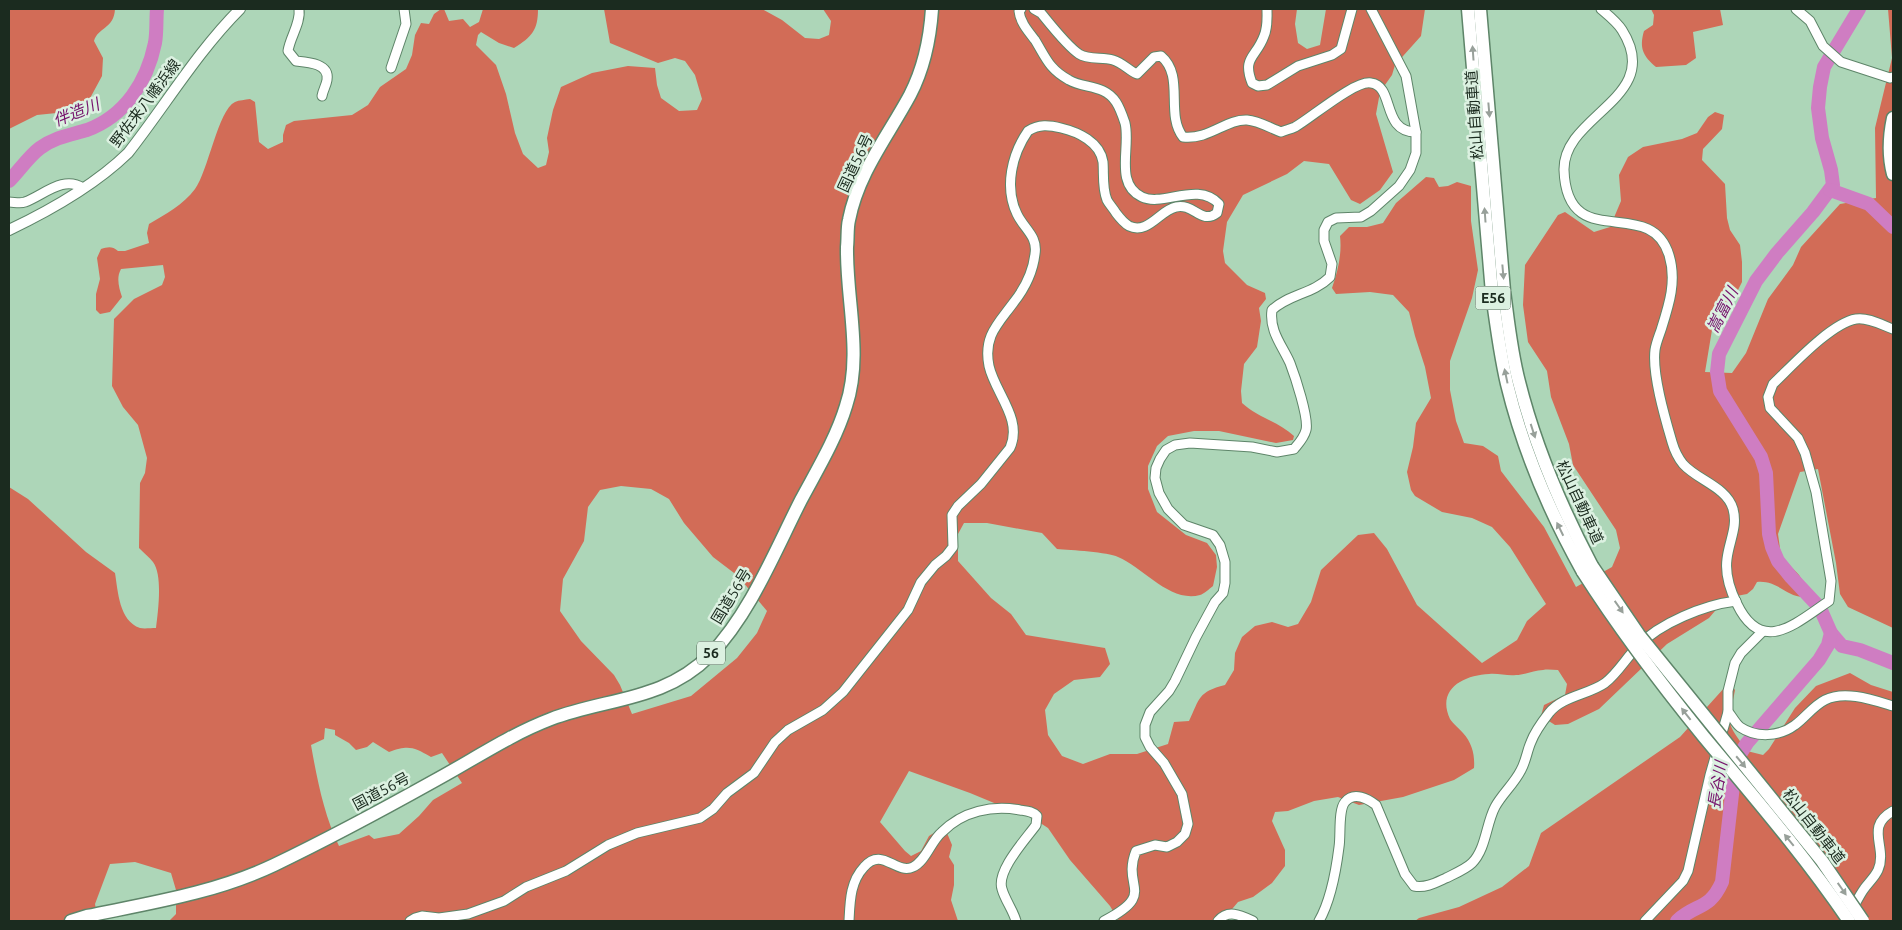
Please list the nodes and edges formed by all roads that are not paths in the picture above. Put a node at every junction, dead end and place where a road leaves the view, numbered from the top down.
1 (240, 9) edge
2 (299, 9) edge
3 (404, 9) edge
4 (932, 9) edge
5 (1021, 9) edge
6 (1034, 9) edge
7 (1267, 9) edge
8 (1352, 9) edge
9 (1371, 9) edge
10 (1468, 9) edge
11 (1480, 9) edge
12 (1602, 9) edge
13 (1796, 9) edge
14 (391, 68) dead end
15 (1893, 77) edge
16 (322, 96) dead end
17 (1893, 118) edge
18 (1416, 132) junction
19 (1893, 174) edge
20 (84, 188) junction
21 (9, 202) edge
22 (9, 230) edge
23 (1893, 329) edge
24 (1588, 569) junction
25 (1736, 601) junction
26 (1762, 632) junction
27 (1893, 706) edge
28 (1728, 712) junction
29 (1893, 811) edge
30 (71, 921) edge
31 (410, 921) edge
32 (849, 921) edge
33 (1016, 921) edge
34 (1104, 921) edge
35 (1218, 921) edge
36 (1253, 921) edge
37 (1319, 921) edge
38 (1645, 921) edge
39 (1848, 921) edge
40 (1864, 921) edge

1 - 20 main road, 野佐来八幡浜線
2 - 16 street
3 - 14 street
4 - 30 highway, 国道56号 / 56
5 - 31 street
6 - 18 street
7 - 8 street
9 - 18 street
24 -> 10 highway, 松山自動車道 / E56
11 -> 24 highway, 松山自動車道 / E56
12 - 25 street
13 - 15 street
17 - 19 highway
18 - 34 street
20 - 21 street
20 - 22 main road, 野佐来八幡浜線
23 - 26 street
39 -> 24 highway, 松山自動車道 / E56, bridge
24 -> 40 highway, 松山自動車道 / E56, bridge
25 - 26 street
25 - 37 street
26 - 28 street
27 - 28 street
28 - 38 street
29 - 39 street
32 - 33 street
35 - 36 street

